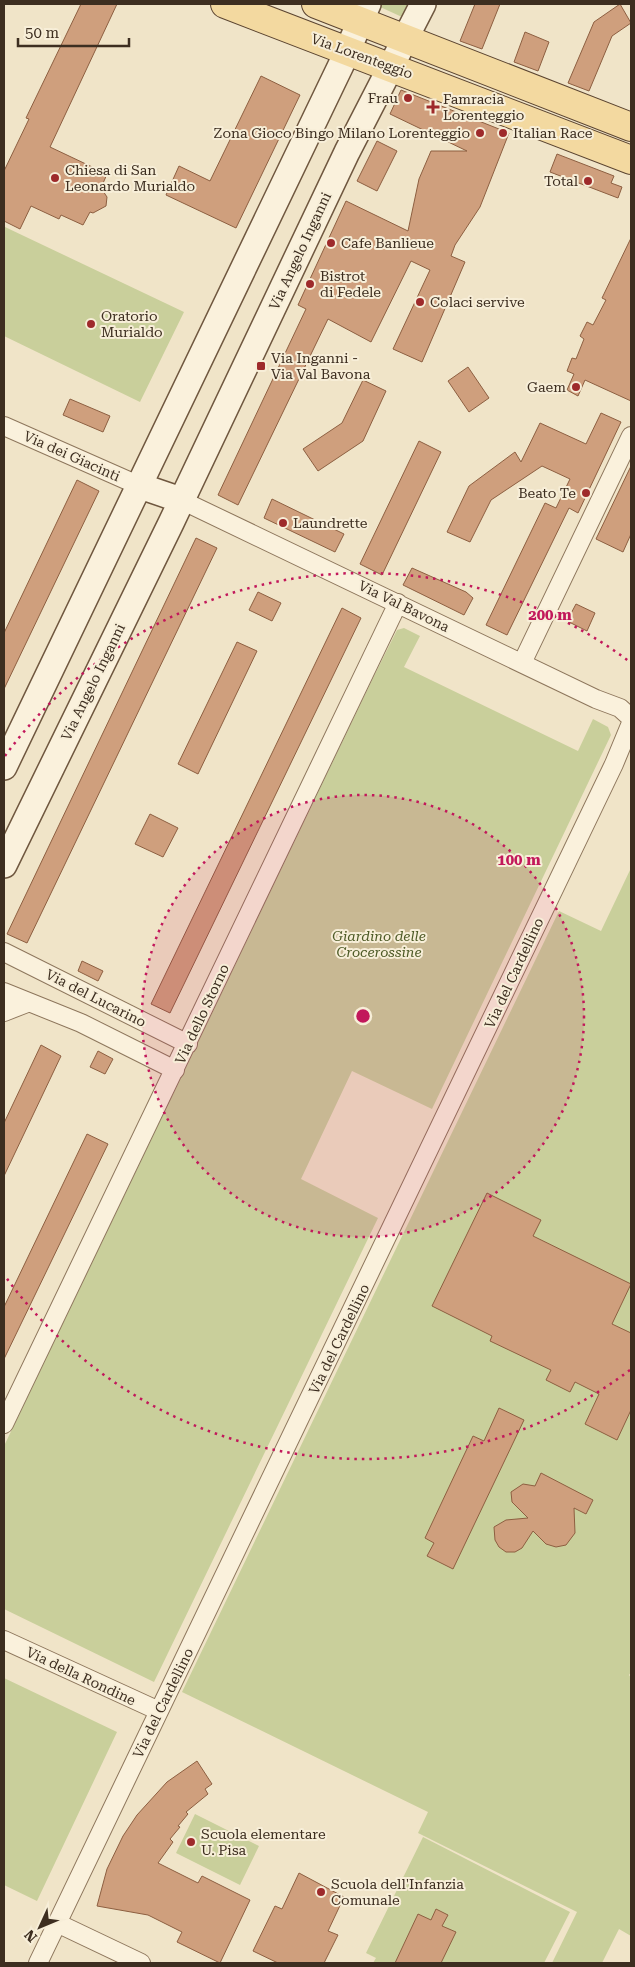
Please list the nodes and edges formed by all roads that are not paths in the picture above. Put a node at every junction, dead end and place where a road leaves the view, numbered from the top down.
1 (225, 4) edge
2 (316, 4) edge
3 (423, 4) edge
4 (364, 12) edge
5 (406, 38) junction
6 (347, 52) junction
7 (390, 66) junction
8 (511, 80) junction
9 (500, 108) junction
10 (631, 127) edge
11 (631, 160) edge
12 (4, 426) edge
13 (631, 436) edge
14 (140, 486) junction
15 (181, 500) junction
16 (398, 603) junction
17 (522, 663) junction
18 (626, 712) joint
19 (4, 767) edge
20 (4, 865) edge
21 (4, 952) edge
22 (4, 992) edge
23 (27, 1003) junction
24 (4, 1012) edge
25 (188, 1044) junction
26 (175, 1070) junction
27 (4, 1424) edge
28 (4, 1640) edge
29 (159, 1711) junction
30 (58, 1923) junction
31 (38, 1963) edge
32 (141, 1963) edge

1 - 6 main road, Via Lorenteggio
2 - 4 main road
3 - 5 street, Via Angelo Inganni
4 - 5 main road
4 - 6 street
5 - 7 street, Via Angelo Inganni
5 - 8 main road
6 - 7 main road, Via Lorenteggio
6 - 14 street
7 - 9 main road, Via Lorenteggio
7 - 15 street, Via Angelo Inganni
8 - 9 street
8 - 10 main road
9 - 11 main road, Via Lorenteggio
12 - 14 street, Via dei Giacinti
13 - 17 street
14 - 15 street
14 - 19 street
15 - 16 street, Via Val Bavona
15 - 20 street, Via Angelo Inganni
16 - 17 street, Via Val Bavona
16 - 25 street, Via dello Storno
17 - 18 street, Via Val Bavona
18 - 29 street, Via del Cardellino
21 - 25 street, Via del Lucarino
22 - 23 street, Via del Lucarino
23 - 24 street
23 - 26 street, Via del Lucarino
25 - 26 street, Via dello Storno
26 - 27 street, Via dello Storno
28 - 29 street, Via della Rondine
29 - 30 street, Via del Cardellino
30 - 31 street, Via del Cardellino
30 - 32 street

